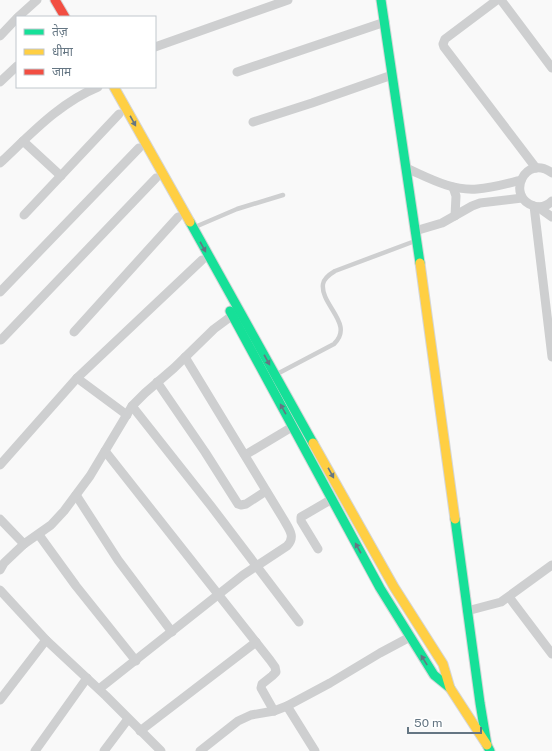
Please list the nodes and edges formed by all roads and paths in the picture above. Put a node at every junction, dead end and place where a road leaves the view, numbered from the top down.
1 (37, 0) edge
2 (55, 0) edge
3 (65, 0) edge
4 (288, 0) edge
5 (381, 0) edge
6 (497, 0) edge
7 (501, 0) edge
8 (20, 16) edge
9 (64, 16) edge
10 (74, 16) edge
11 (16, 20) edge
12 (384, 22) junction
13 (0, 36) edge
14 (156, 48) edge
15 (16, 67) edge
16 (552, 68) edge
17 (237, 72) dead end
18 (392, 75) junction
19 (0, 82) edge
20 (96, 88) edge
21 (105, 88) edge
22 (115, 88) edge
23 (119, 114) junction
24 (253, 122) dead end
25 (23, 141) junction
26 (139, 148) junction
27 (0, 163) edge
28 (406, 168) junction
29 (536, 168) junction
30 (552, 173) edge
31 (61, 176) junction
32 (156, 178) junction
33 (520, 180) junction
34 (453, 187) junction
35 (283, 194) dead end
36 (522, 198) junction
37 (552, 201) edge
38 (536, 206) junction
39 (24, 215) dead end
40 (455, 216) junction
41 (178, 217) junction
42 (552, 217) edge
43 (193, 228) junction
44 (416, 236) junction
45 (202, 260) junction
46 (0, 292) edge
47 (236, 313) junction
48 (74, 332) dead end
49 (1, 340) edge
50 (185, 357) junction
51 (552, 357) edge
52 (275, 374) junction
53 (77, 378) junction
54 (157, 382) junction
55 (132, 406) junction
56 (127, 415) junction
57 (292, 427) junction
58 (105, 451) junction
59 (245, 455) junction
60 (0, 465) edge
61 (266, 491) junction
62 (76, 495) junction
63 (332, 499) junction
64 (0, 519) edge
65 (39, 535) junction
66 (24, 544) junction
67 (318, 549) dead end
68 (552, 565) edge
69 (257, 566) junction
70 (0, 570) edge
71 (0, 590) edge
72 (219, 595) junction
73 (509, 597) junction
74 (467, 611) junction
75 (299, 622) dead end
76 (172, 632) junction
77 (410, 637) junction
78 (46, 640) junction
79 (256, 642) junction
80 (552, 654) edge
81 (136, 661) junction
82 (87, 678) junction
83 (450, 688) junction
84 (99, 690) junction
85 (0, 700) edge
86 (287, 706) junction
87 (274, 711) junction
88 (128, 719) junction
89 (140, 730) junction
90 (488, 748) edge
91 (35, 751) edge
92 (104, 751) edge
93 (161, 751) edge
94 (200, 751) edge
95 (315, 751) edge

1 - 8 street
2 - 9 street
3 - 10 street
4 - 14 street
5 - 12 street
6 - 29 street
7 - 16 street
11 - 13 street
12 - 17 street
12 - 18 street
15 - 19 street
18 - 24 street
18 - 28 street
20 - 25 street
21 - 23 street
22 -> 43 street
23 - 26 street
23 - 31 street
25 - 27 street
25 - 31 street
26 - 32 street
26 - 46 street
28 - 34 street
28 - 44 street
29 - 30 street
29 - 33 street
31 - 39 street
32 - 41 street
32 - 49 street
33 - 34 street
33 - 36 street
34 - 40 street
35 - 43 lane
36 - 38 street
36 - 40 street
37 - 38 street
38 - 42 street
38 - 51 street
40 - 44 street
41 - 45 street
41 - 48 street
43 -> 47 street
44 - 52 lane
44 - 74 street
45 - 47 street
45 - 53 street
47 - 50 street
47 -> 52 street
57 -> 47 street
50 - 54 street
50 - 59 street
52 -> 83 street
53 - 56 street
53 - 60 street
54 - 55 street
54 - 61 street
55 - 56 street
55 - 69 street
56 - 58 street
57 - 59 street
57 - 63 street
58 - 62 street
58 - 72 street
59 - 61 street
61 - 69 street
62 - 65 street
62 - 76 street
63 - 67 street
77 -> 63 street
64 - 66 street
65 - 66 street
65 - 81 street
66 - 70 street
68 - 73 street
69 - 72 street
69 - 75 street
71 - 78 street
72 - 76 street
72 - 79 street
73 - 74 street
73 - 80 street
74 - 90 street
76 - 81 street
83 -> 77 street
77 - 86 street
78 - 82 street
78 - 85 street
79 - 87 street
79 - 89 street
81 - 84 street
82 - 84 street
82 - 91 street
83 - 90 street
84 - 88 street
86 - 87 street
86 - 95 street
87 - 94 street
88 - 89 street
88 - 92 street
89 - 93 street

